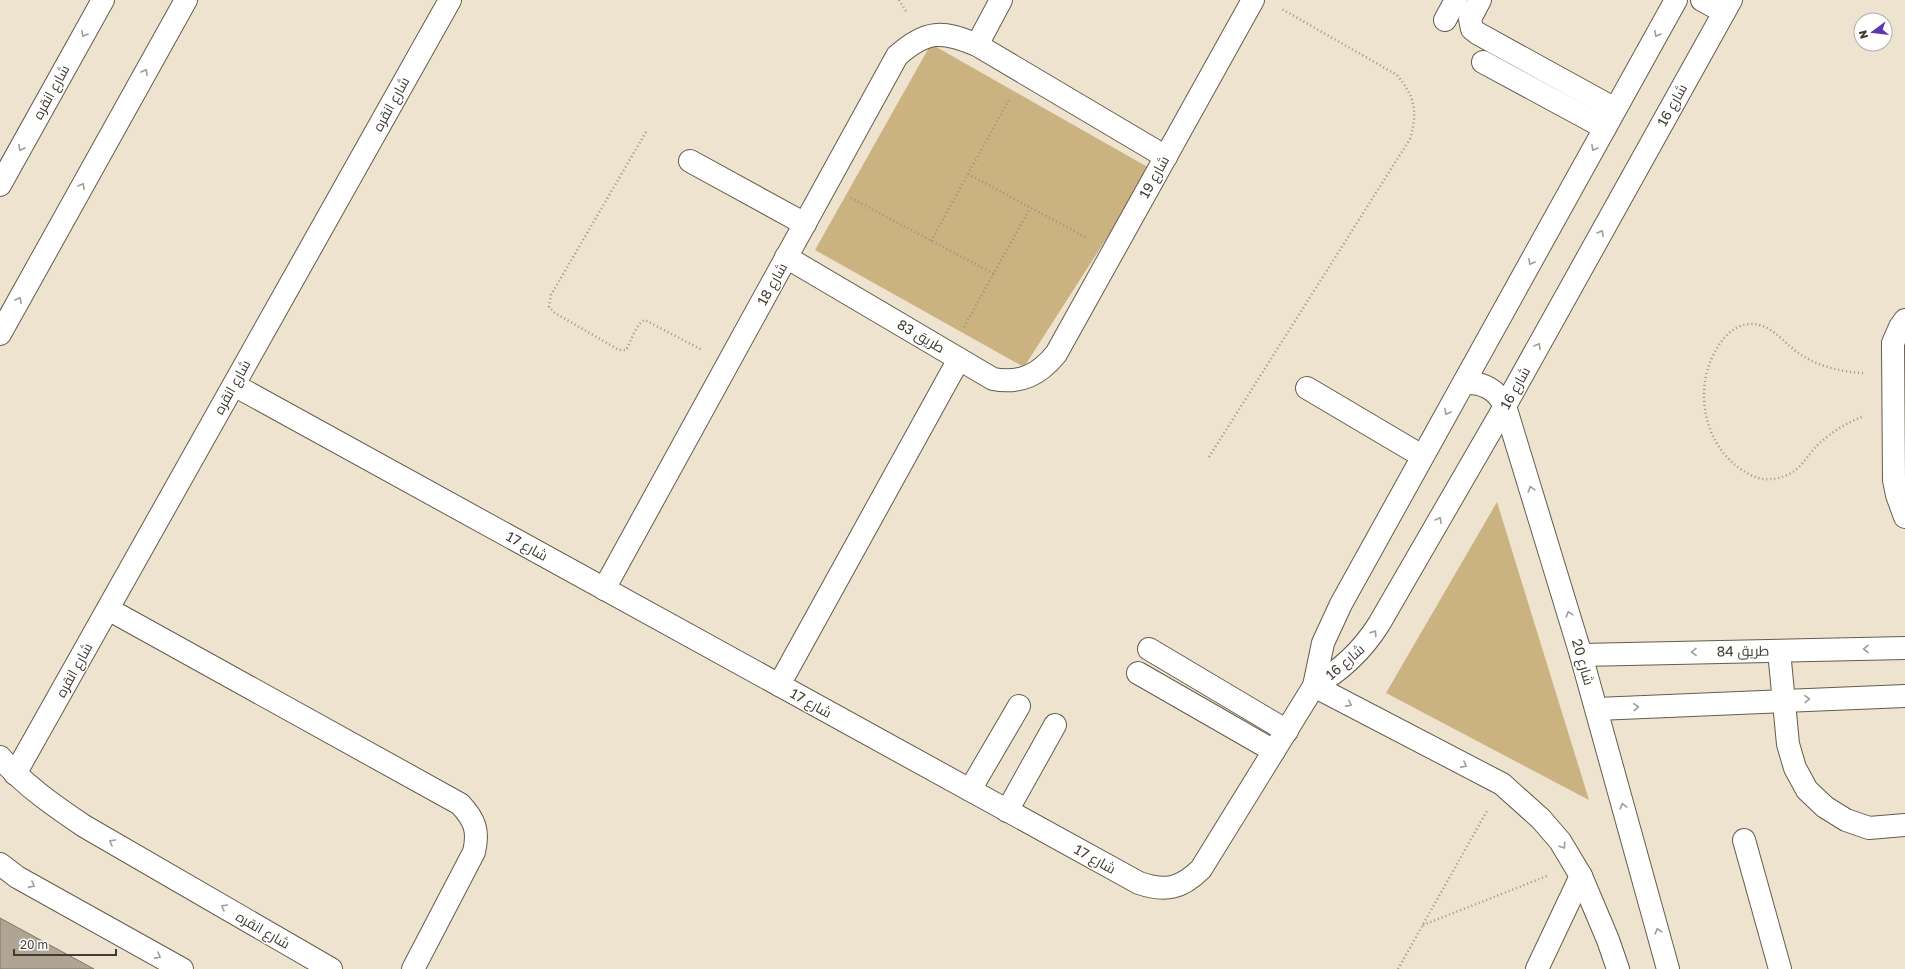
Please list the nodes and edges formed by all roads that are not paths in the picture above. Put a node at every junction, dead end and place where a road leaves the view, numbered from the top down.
1 (103, 0) edge
2 (186, 0) edge
3 (450, 0) edge
4 (1002, 0) edge
5 (1456, 0) edge
6 (1480, 0) edge
7 (1676, 0) edge
8 (1702, 0) edge
9 (1263, 2) edge
10 (1728, 6) edge
11 (1445, 20) dead end
12 (977, 45) junction
13 (1483, 62) dead end
14 (1610, 118) junction
15 (1166, 157) junction
16 (690, 161) dead end
17 (0, 185) edge
18 (805, 224) junction
19 (786, 257) junction
20 (1905, 320) edge
21 (0, 334) edge
22 (1056, 354) joint
23 (954, 356) junction
24 (1464, 383) junction
25 (234, 385) junction
26 (1307, 388) dead end
27 (1505, 406) junction
28 (1422, 456) junction
29 (1905, 517) edge
30 (604, 589) junction
31 (108, 609) junction
32 (1905, 648) edge
33 (1149, 649) dead end
34 (1778, 651) junction
35 (1581, 655) junction
36 (1138, 673) dead end
37 (779, 685) junction
38 (1314, 686) junction
39 (1905, 696) edge
40 (1784, 700) junction
41 (1019, 706) dead end
42 (1597, 709) junction
43 (1055, 725) dead end
44 (1287, 731) junction
45 (1274, 751) junction
46 (0, 757) edge
47 (15, 774) junction
48 (970, 790) junction
49 (1007, 811) junction
50 (1905, 826) edge
51 (1744, 840) dead end
52 (0, 864) edge
53 (1578, 870) junction
54 (182, 969) edge
55 (331, 969) edge
56 (413, 969) edge
57 (1537, 969) edge
58 (1618, 969) edge
59 (1668, 969) edge
60 (1780, 969) edge

1 -> 17 street, شارع انقره
21 -> 2 street
3 - 25 street, شارع انقره
4 - 12 street
5 - 11 street
6 - 14 street
7 -> 14 street, شارع 16
8 - 10 street
9 - 15 street, شارع 19
27 -> 10 street, شارع 16
12 - 15 street, شارع 18
12 - 18 street, شارع 18
13 - 14 street
14 -> 24 street, شارع 16
15 - 22 street, شارع 19
16 - 18 street
18 - 19 street, شارع 18
19 - 23 street, طريق 83
19 - 30 street, شارع 18
20 - 29 street
22 - 23 street, طريق 83
23 - 37 street
24 - 27 street, شارع 20
24 -> 28 street, شارع 16
25 - 30 street, شارع 17
25 - 31 street, شارع انقره
26 - 28 street
35 -> 27 street, شارع 20
38 -> 27 street, شارع 16
28 - 38 street, شارع 16
30 - 37 street, شارع 17
31 - 47 street, شارع انقره
31 - 56 street
32 -> 34 street, طريق 84
33 - 44 street
34 -> 35 street, طريق 84
34 - 40 street
35 - 42 street, شارع 20
36 - 45 street
37 - 48 street, شارع 17
38 - 44 street, شارع 17
38 -> 53 street
40 -> 39 street
42 -> 40 street
40 - 50 street
41 - 48 street
59 -> 42 street, شارع 20
43 - 49 street
44 - 45 street, شارع 17
45 - 49 street, شارع 17
46 - 47 street, شارع انقره
55 -> 47 street, شارع انقره
48 - 49 street, شارع 17
51 - 60 street
52 -> 54 street
53 - 57 street
53 - 58 street

